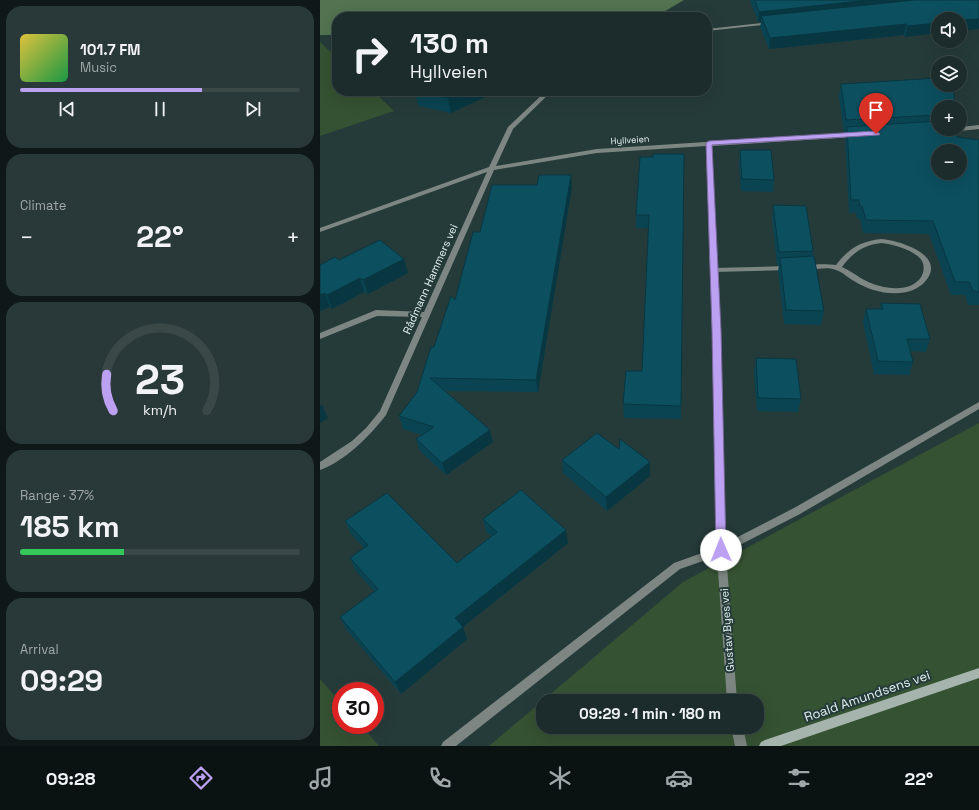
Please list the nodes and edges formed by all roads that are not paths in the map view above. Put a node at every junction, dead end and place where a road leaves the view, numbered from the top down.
1 (774, 23) edge
2 (712, 29) edge
3 (544, 96) edge
4 (979, 127) edge
5 (967, 128) edge
6 (866, 134) edge
7 (709, 143) junction
8 (490, 169) junction
9 (320, 230) edge
10 (838, 267) junction
11 (714, 270) junction
12 (426, 314) junction
13 (320, 336) edge
14 (979, 405) edge
15 (320, 466) edge
16 (721, 550) junction
17 (979, 672) edge
18 (731, 694) edge
19 (738, 734) edge
20 (447, 746) edge
21 (741, 746) edge
22 (765, 746) edge

1 - 2 street
3 - 8 street, Rådmann Hammers vei
4 - 5 street
6 - 7 street, Hyllveien
7 - 8 street, Hyllveien
7 - 11 street, Gustav Byes vei
8 - 9 street, Hyllveien
8 - 12 street, Rådmann Hammers vei
10 - 10 street
10 - 11 street
11 - 16 street, Gustav Byes vei
12 - 13 street
12 - 15 street, Rådmann Hammers vei
14 - 16 street
16 - 18 street, Gustav Byes vei
16 - 20 street
17 - 22 street, Roald Amundsens vei
19 - 21 street

